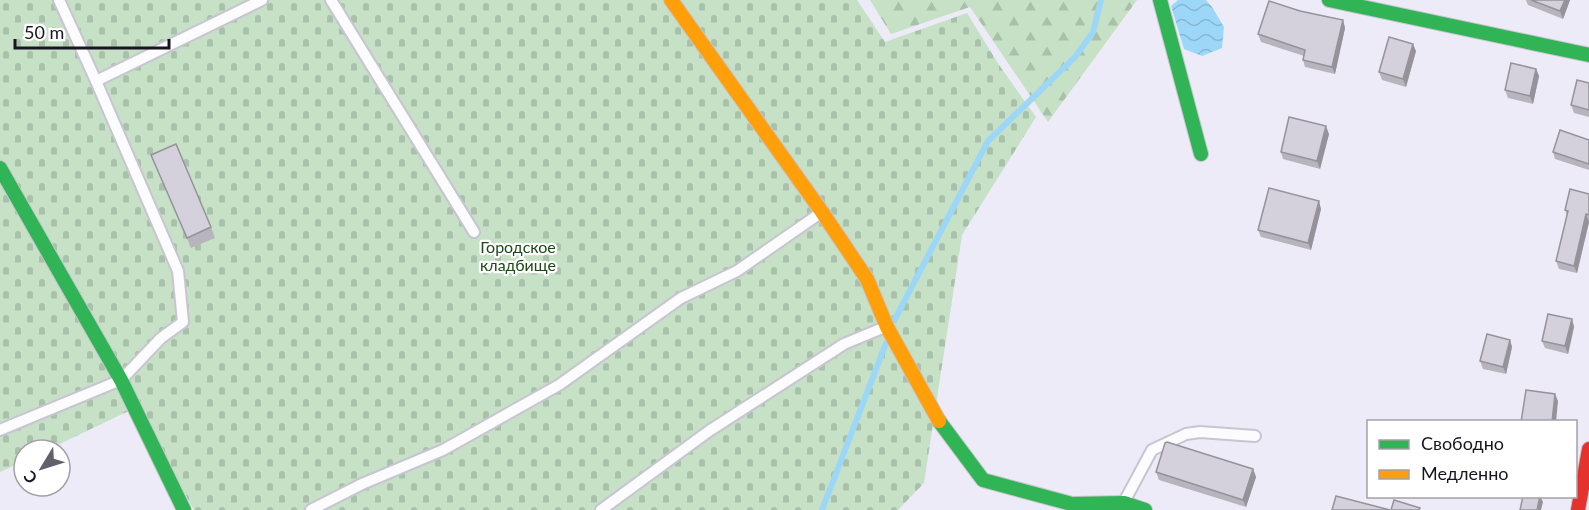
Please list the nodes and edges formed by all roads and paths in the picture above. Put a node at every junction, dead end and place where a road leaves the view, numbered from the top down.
1 (59, 0) edge
2 (262, 0) edge
3 (331, 0) edge
4 (671, 0) edge
5 (1160, 0) edge
6 (1329, 0) edge
7 (1589, 55) edge
8 (96, 81) junction
9 (1201, 153) dead end
10 (0, 168) edge
11 (822, 212) junction
12 (474, 232) dead end
13 (887, 327) junction
14 (121, 380) junction
15 (0, 430) edge
16 (1255, 436) dead end
17 (1589, 449) edge
18 (1124, 503) junction
19 (184, 510) edge
20 (311, 510) edge
21 (601, 510) edge
22 (1145, 510) edge
23 (1578, 510) edge

1 - 8 lane
2 - 8 lane
3 - 12 lane
4 - 11 street
5 - 9 street
6 - 7 street
8 - 14 lane
10 - 14 street
11 - 13 street
11 - 20 lane
13 - 18 street
13 - 21 lane
14 - 15 lane
14 - 19 street
16 - 18 lane
17 - 23 street
18 - 22 street

